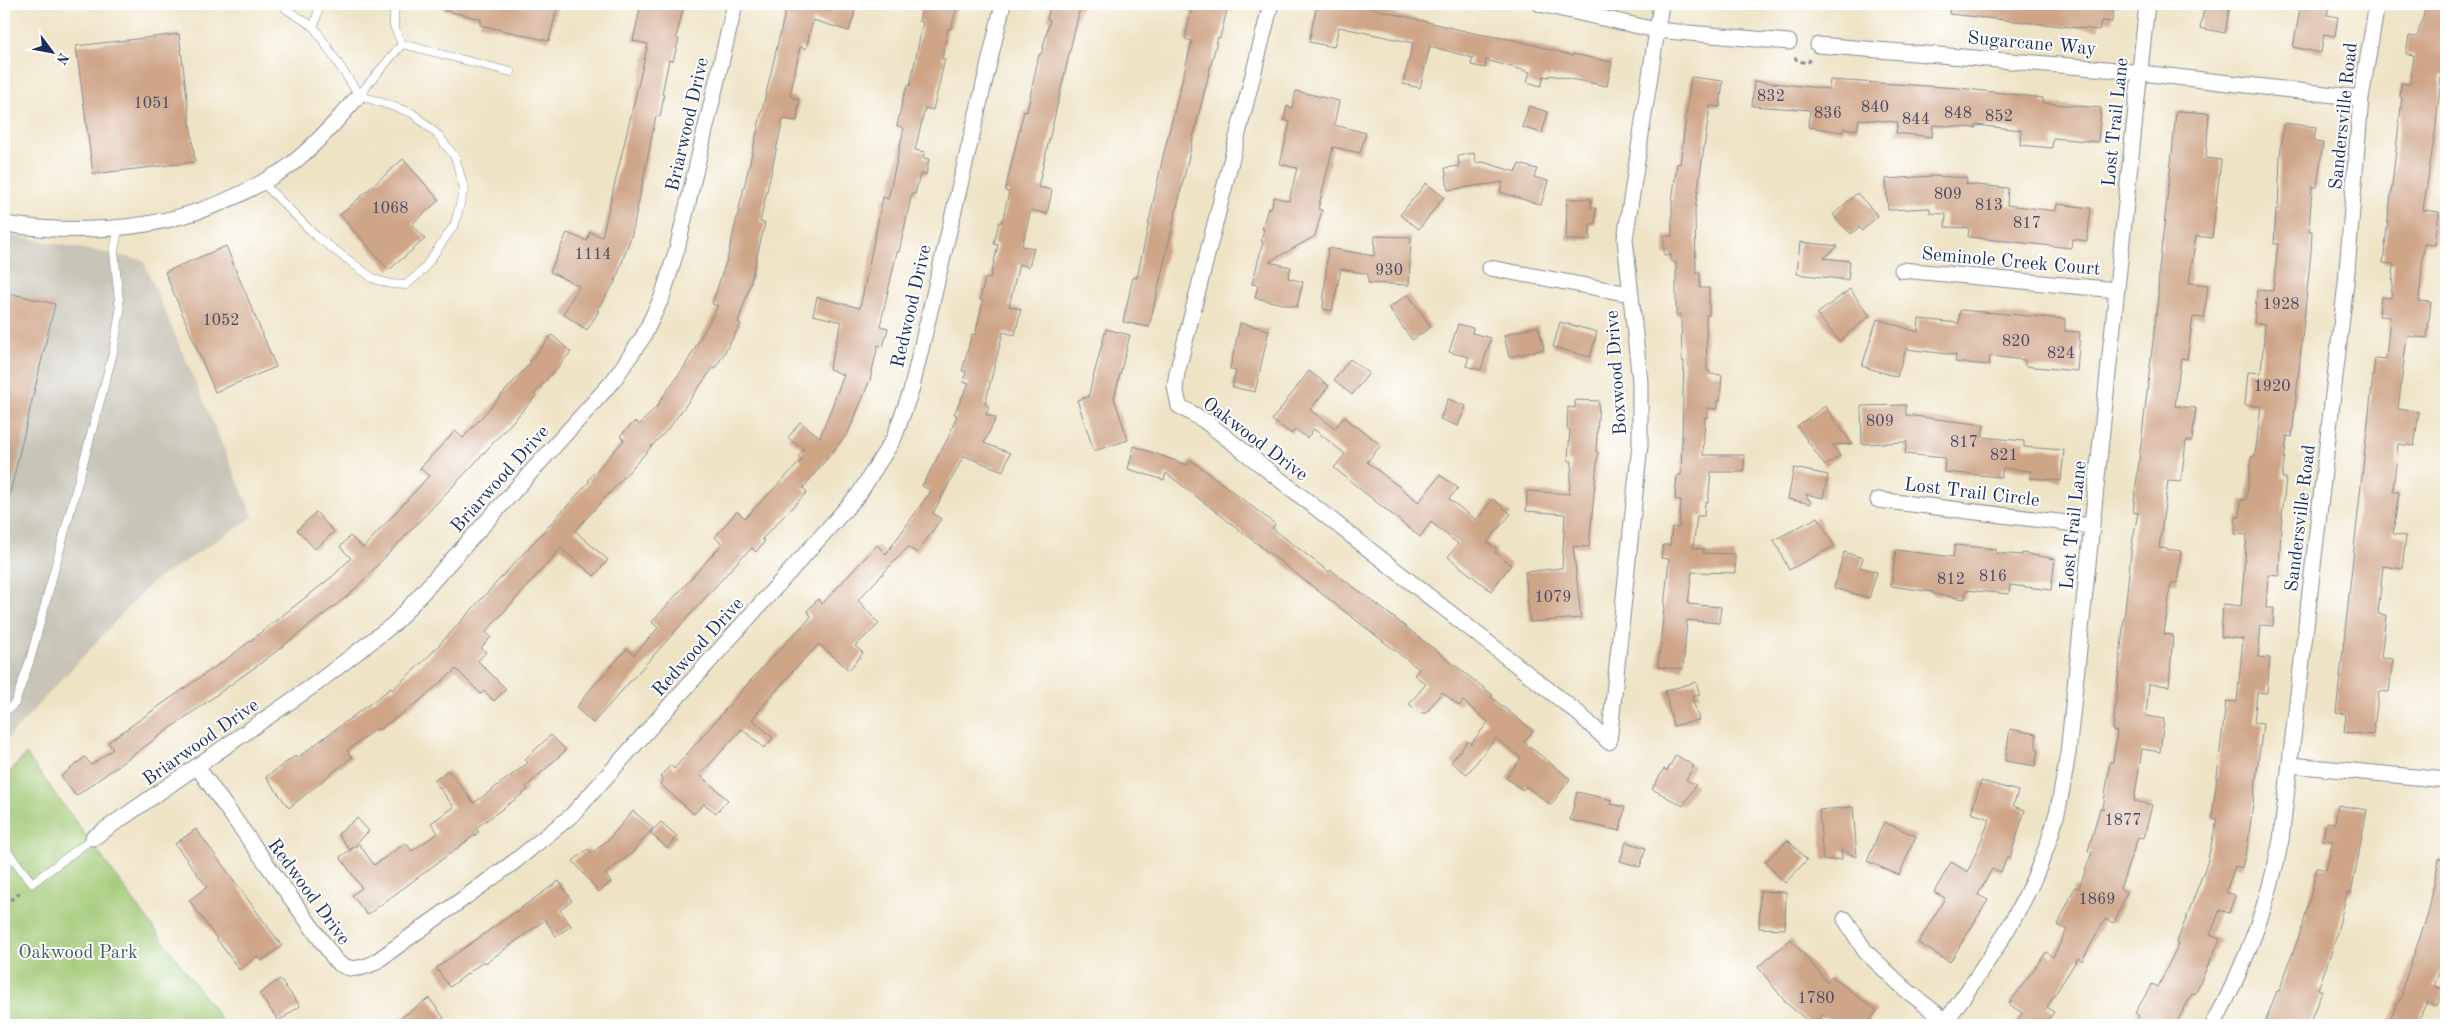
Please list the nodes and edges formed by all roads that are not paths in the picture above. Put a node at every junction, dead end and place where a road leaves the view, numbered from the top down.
1 (284, 4) edge
2 (320, 4) edge
3 (394, 4) edge
4 (735, 4) edge
5 (1003, 4) edge
6 (1271, 4) edge
7 (1540, 4) edge
8 (1660, 4) edge
9 (2148, 4) edge
10 (2377, 4) edge
11 (314, 27) junction
12 (1656, 30) junction
13 (1789, 42) dead end
14 (402, 44) junction
15 (1818, 45) dead end
16 (511, 72) dead end
17 (2139, 73) junction
18 (360, 95) junction
19 (2360, 98) junction
20 (262, 182) junction
21 (4, 224) edge
22 (118, 230) junction
23 (1490, 268) dead end
24 (1902, 270) dead end
25 (2117, 290) junction
26 (1630, 294) junction
27 (1878, 500) dead end
28 (2092, 526) junction
29 (4, 713) edge
30 (1609, 742) joint
31 (2291, 765) junction
32 (198, 768) junction
33 (2446, 780) edge
34 (94, 838) joint
35 (4, 847) edge
36 (1845, 918) dead end
37 (1949, 1023) edge
38 (2213, 1025) edge

1 - 11 lane
2 - 11 lane
3 - 14 lane
4 - 32 street, Briarwood Drive
5 - 32 street, Redwood Drive
6 - 30 street, Oakwood Drive
7 - 12 street
8 - 12 street, Boxwood Drive
9 - 17 street, Lost Trail Lane
10 - 19 street, Sandersville Road
11 - 18 lane
12 - 13 street
12 - 26 street, Boxwood Drive
14 - 16 lane
14 - 18 lane
15 - 17 street, Sugarcane Way
17 - 19 street, Sugarcane Way
17 - 25 street, Lost Trail Lane
18 - 20 street
18 - 20 lane
19 - 31 street, Sandersville Road
20 - 22 street
21 - 22 street
22 - 29 lane
23 - 26 street
24 - 25 street, Seminole Creek Court
25 - 28 street, Lost Trail Lane
26 - 30 street, Boxwood Drive
27 - 28 street, Lost Trail Circle
28 - 37 street, Lost Trail Lane
31 - 33 street
31 - 38 street, Sandersville Road
32 - 34 street, Briarwood Drive
34 - 35 lane
36 - 37 street

